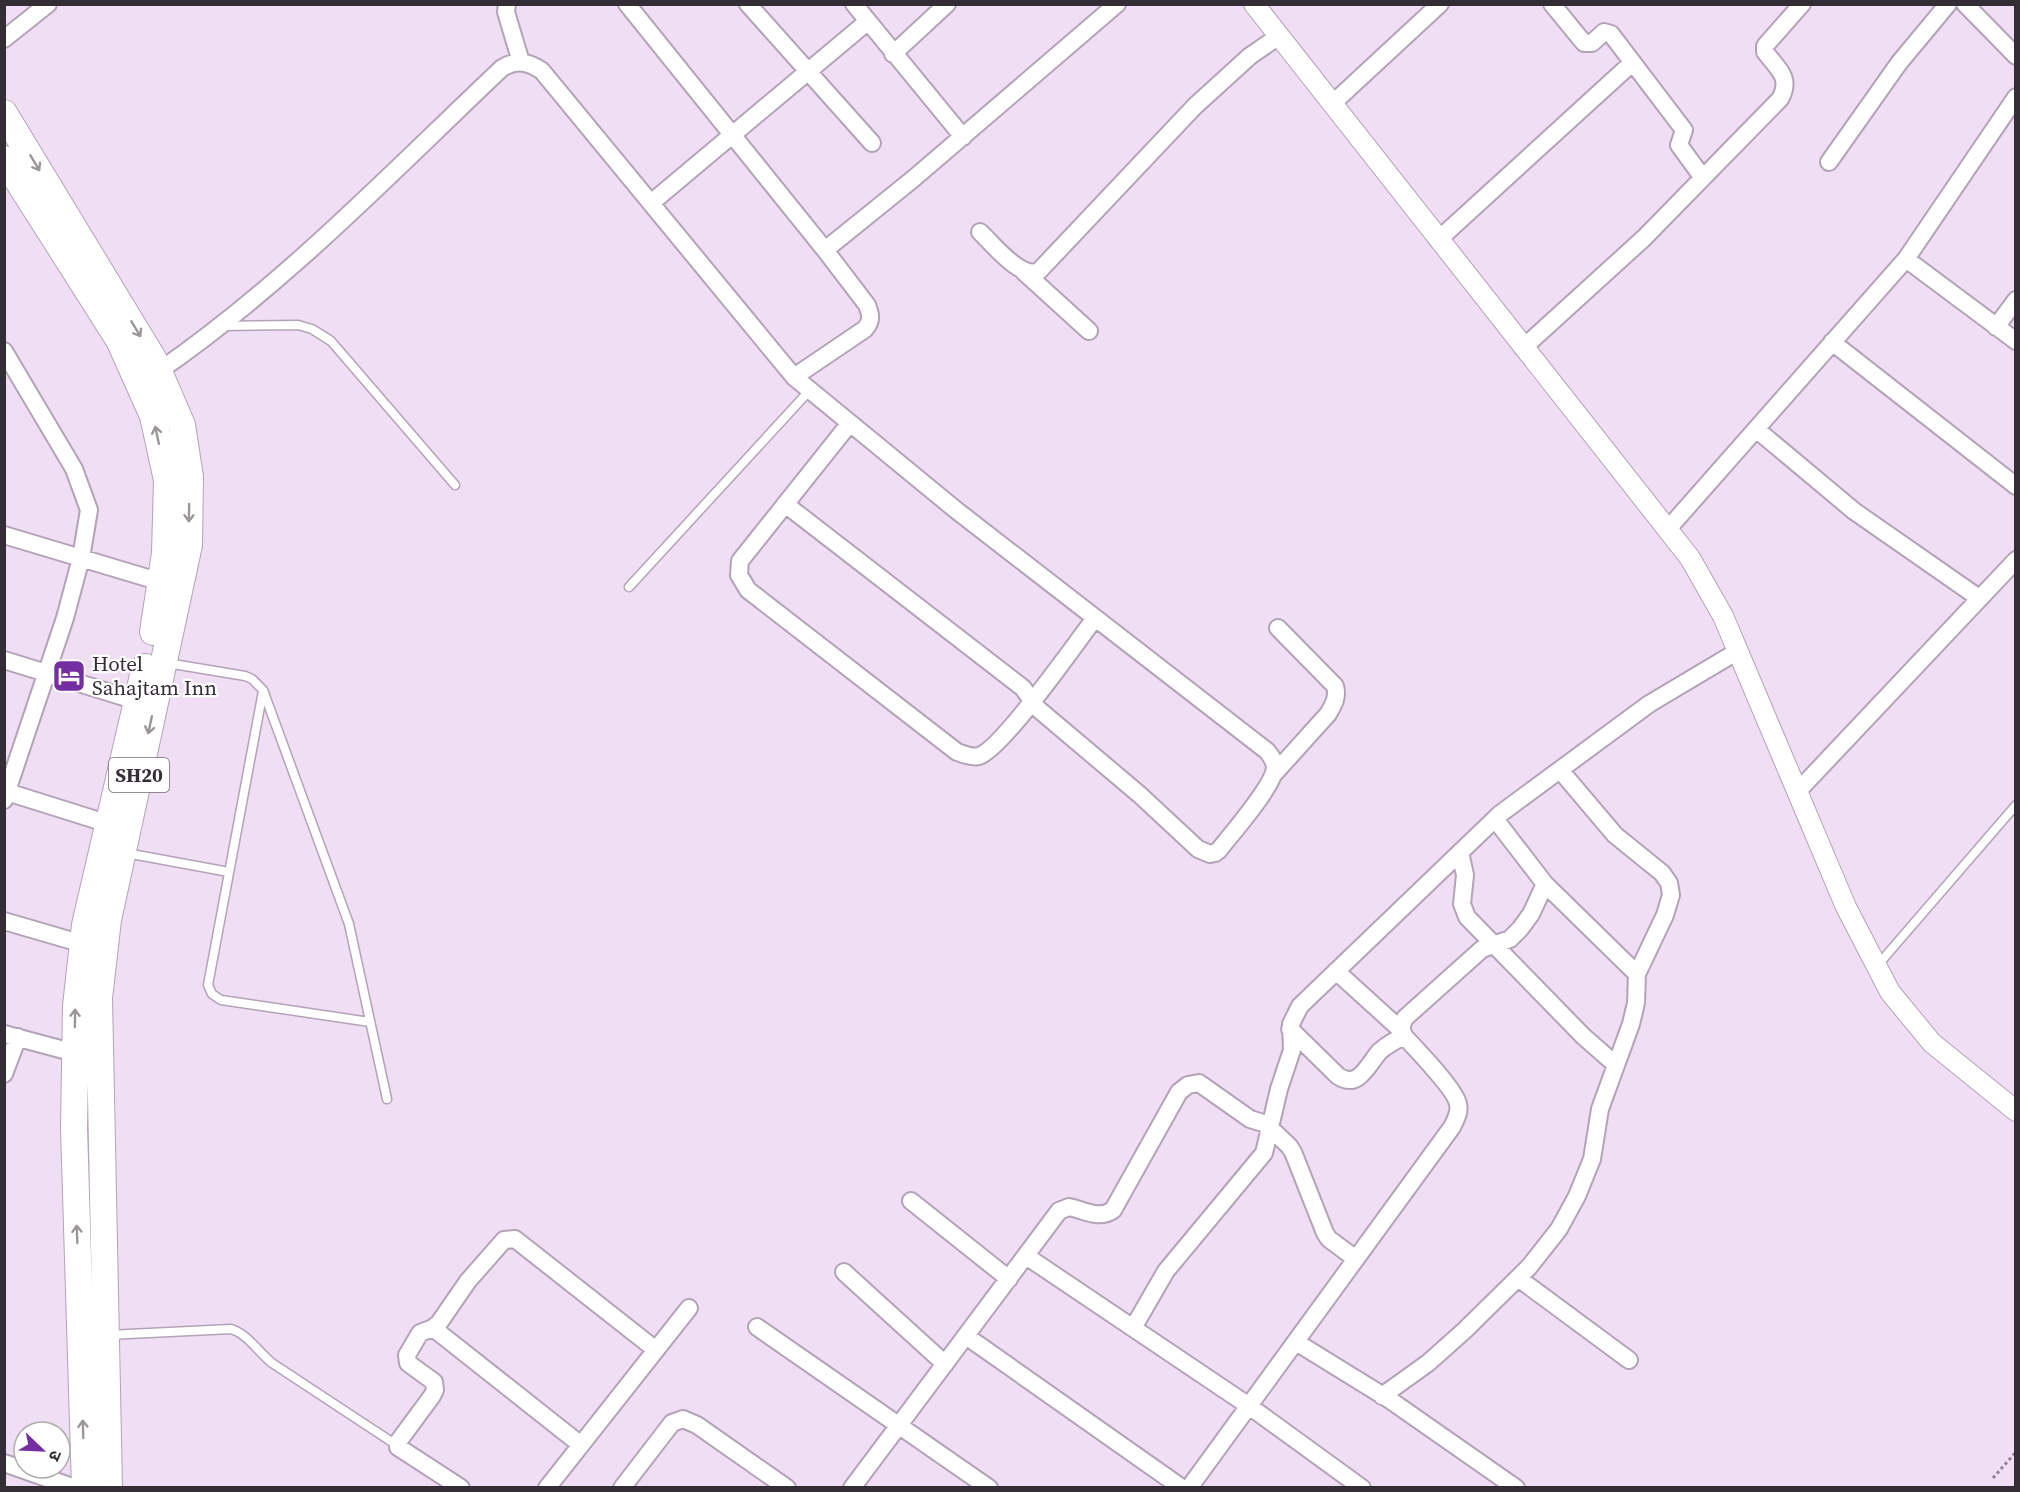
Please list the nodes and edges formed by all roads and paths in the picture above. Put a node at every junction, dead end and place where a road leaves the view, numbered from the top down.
1 (48, 4) edge
2 (507, 4) edge
3 (627, 4) edge
4 (748, 4) edge
5 (854, 4) edge
6 (946, 4) edge
7 (1117, 4) edge
8 (1254, 4) edge
9 (1552, 4) edge
10 (1802, 4) edge
11 (1948, 4) edge
12 (1965, 4) edge
13 (1438, 5) edge
14 (867, 22) junction
15 (1279, 36) junction
16 (4, 39) edge
17 (893, 54) junction
18 (2016, 56) edge
19 (521, 62) junction
20 (1632, 63) junction
21 (807, 72) junction
22 (2016, 97) edge
23 (1332, 104) junction
24 (4, 113) edge
25 (732, 135) junction
26 (963, 137) junction
27 (872, 143) dead end
28 (4, 159) edge
29 (1829, 162) dead end
30 (1703, 178) junction
31 (651, 203) junction
32 (980, 232) dead end
33 (1438, 240) junction
34 (825, 250) junction
35 (1906, 260) junction
36 (1023, 272) junction
37 (2016, 300) edge
38 (219, 326) junction
39 (1996, 327) junction
40 (1089, 331) dead end
41 (2016, 341) edge
42 (1832, 342) junction
43 (1524, 348) junction
44 (4, 351) edge
45 (159, 371) junction
46 (794, 377) junction
47 (810, 390) junction
48 (850, 423) junction
49 (1756, 429) junction
50 (454, 485) dead end
51 (2016, 486) edge
52 (785, 504) junction
53 (1667, 530) junction
54 (4, 535) edge
55 (81, 558) junction
56 (2016, 560) edge
57 (161, 582) junction
58 (629, 587) dead end
59 (1979, 598) junction
60 (1095, 618) junction
61 (1278, 628) dead end
62 (1738, 651) junction
63 (4, 660) edge
64 (164, 663) junction
65 (46, 672) junction
66 (263, 690) junction
67 (137, 701) junction
68 (1033, 701) junction
69 (1560, 770) junction
70 (1273, 776) junction
71 (1797, 792) junction
72 (5, 794) edge
73 (2016, 805) edge
74 (1495, 819) junction
75 (109, 824) junction
76 (123, 852) junction
77 (1460, 852) junction
78 (229, 872) junction
79 (1545, 884) junction
80 (4, 921) edge
81 (83, 944) junction
82 (1496, 945) junction
83 (1877, 966) junction
84 (1336, 971) junction
85 (1637, 974) junction
86 (370, 1022) junction
87 (1290, 1029) junction
88 (1403, 1034) junction
89 (11, 1035) edge
90 (75, 1053) junction
91 (1616, 1065) junction
92 (4, 1074) edge
93 (387, 1100) dead end
94 (2016, 1112) edge
95 (1271, 1128) junction
96 (911, 1201) dead end
97 (1026, 1256) junction
98 (1356, 1259) junction
99 (844, 1272) dead end
100 (1518, 1278) junction
101 (1009, 1279) junction
102 (689, 1308) dead end
103 (757, 1327) dead end
104 (433, 1328) junction
105 (1132, 1328) junction
106 (104, 1335) junction
107 (966, 1336) junction
108 (1296, 1342) junction
109 (656, 1350) junction
110 (1629, 1360) dead end
111 (945, 1364) junction
112 (1382, 1396) junction
113 (1249, 1406) junction
114 (898, 1426) junction
115 (581, 1444) junction
116 (398, 1446) junction
117 (2016, 1452) edge
118 (4, 1463) edge
119 (1993, 1478) dead end
120 (1507, 1485) edge
121 (75, 1488) edge
122 (85, 1488) edge
123 (109, 1488) edge
124 (461, 1488) edge
125 (547, 1488) edge
126 (622, 1488) edge
127 (787, 1488) edge
128 (852, 1488) edge
129 (989, 1488) edge
130 (1182, 1488) edge
131 (1189, 1488) edge
132 (1362, 1488) edge

1 - 16 street
2 - 19 street
3 - 25 street
4 - 21 street
5 - 14 street
6 - 17 street
7 - 26 street
8 - 15 street
9 - 20 street
10 - 30 street
11 - 29 street
12 - 18 street
13 - 23 street
14 - 17 street
14 - 21 street
15 - 23 street
15 - 36 street
17 - 26 street
19 - 31 street
19 - 38 street
20 - 30 street
20 - 33 street
21 - 25 street
21 - 27 street
22 - 35 street
23 - 33 street
24 -> 45 main road, SH20
25 - 31 street
25 - 34 street
26 - 34 street
57 -> 28 main road, SH20
30 - 43 street
31 - 46 street
32 - 36 street
33 - 43 street
34 - 46 street
35 - 39 street
35 - 42 street
36 - 40 street
37 - 39 street
38 - 45 street
38 - 50 lane
39 - 41 street
42 - 49 street
42 - 51 street
43 - 53 street
44 - 55 street
45 -> 64 main road, SH20
46 - 47 street
47 - 48 street
47 - 58 lane
48 - 52 street
48 - 60 street
49 - 53 street
49 - 59 street
52 - 68 street
52 - 68 street
53 - 62 street
54 - 55 street
55 - 57 street
55 - 65 street
56 - 59 street
57 - 67 main road, SH20
59 - 71 street
60 - 68 street
60 - 70 street
61 - 70 street
62 - 69 street
62 - 71 street
63 - 65 street
64 - 66 lane
64 -> 76 main road, SH20
65 - 67 street
65 - 72 street
66 - 78 lane
66 - 86 lane
67 - 75 main road, SH20
68 - 70 street
69 - 74 street
69 - 85 street
71 - 83 street
72 - 75 street
73 - 83 lane
74 - 77 street
74 - 79 street
75 - 81 main road, SH20
76 - 78 lane
76 - 106 main road, SH20
77 - 82 street
77 - 84 street
78 - 86 lane
79 - 82 street
79 - 85 street
80 - 81 street
90 -> 81 main road, SH20
82 - 88 street
82 - 91 street
83 - 94 street
84 - 87 street
84 - 88 street
85 - 91 street
86 - 93 lane
87 - 88 street
87 - 95 street
88 - 98 street
89 - 90 street
89 - 92 street
122 -> 90 main road, SH20
91 - 100 street
95 - 97 street
95 - 98 street
95 - 105 street
96 - 101 street
97 - 101 street
97 - 105 street
98 - 108 street
99 - 111 street
100 - 110 street
100 - 112 street
101 - 107 street
102 - 109 street
103 - 114 street
104 - 109 street
104 - 115 street
104 - 116 street
105 - 113 street
106 - 116 lane
106 - 123 main road, SH20
107 - 111 street
107 - 130 street
108 - 112 street
108 - 113 street
109 - 115 street
111 - 114 street
112 - 120 street
113 - 131 street
113 - 132 street
114 - 128 street
114 - 129 street
115 - 125 street
116 - 124 street
117 - 119 path
118 - 121 street
126 - 127 street

